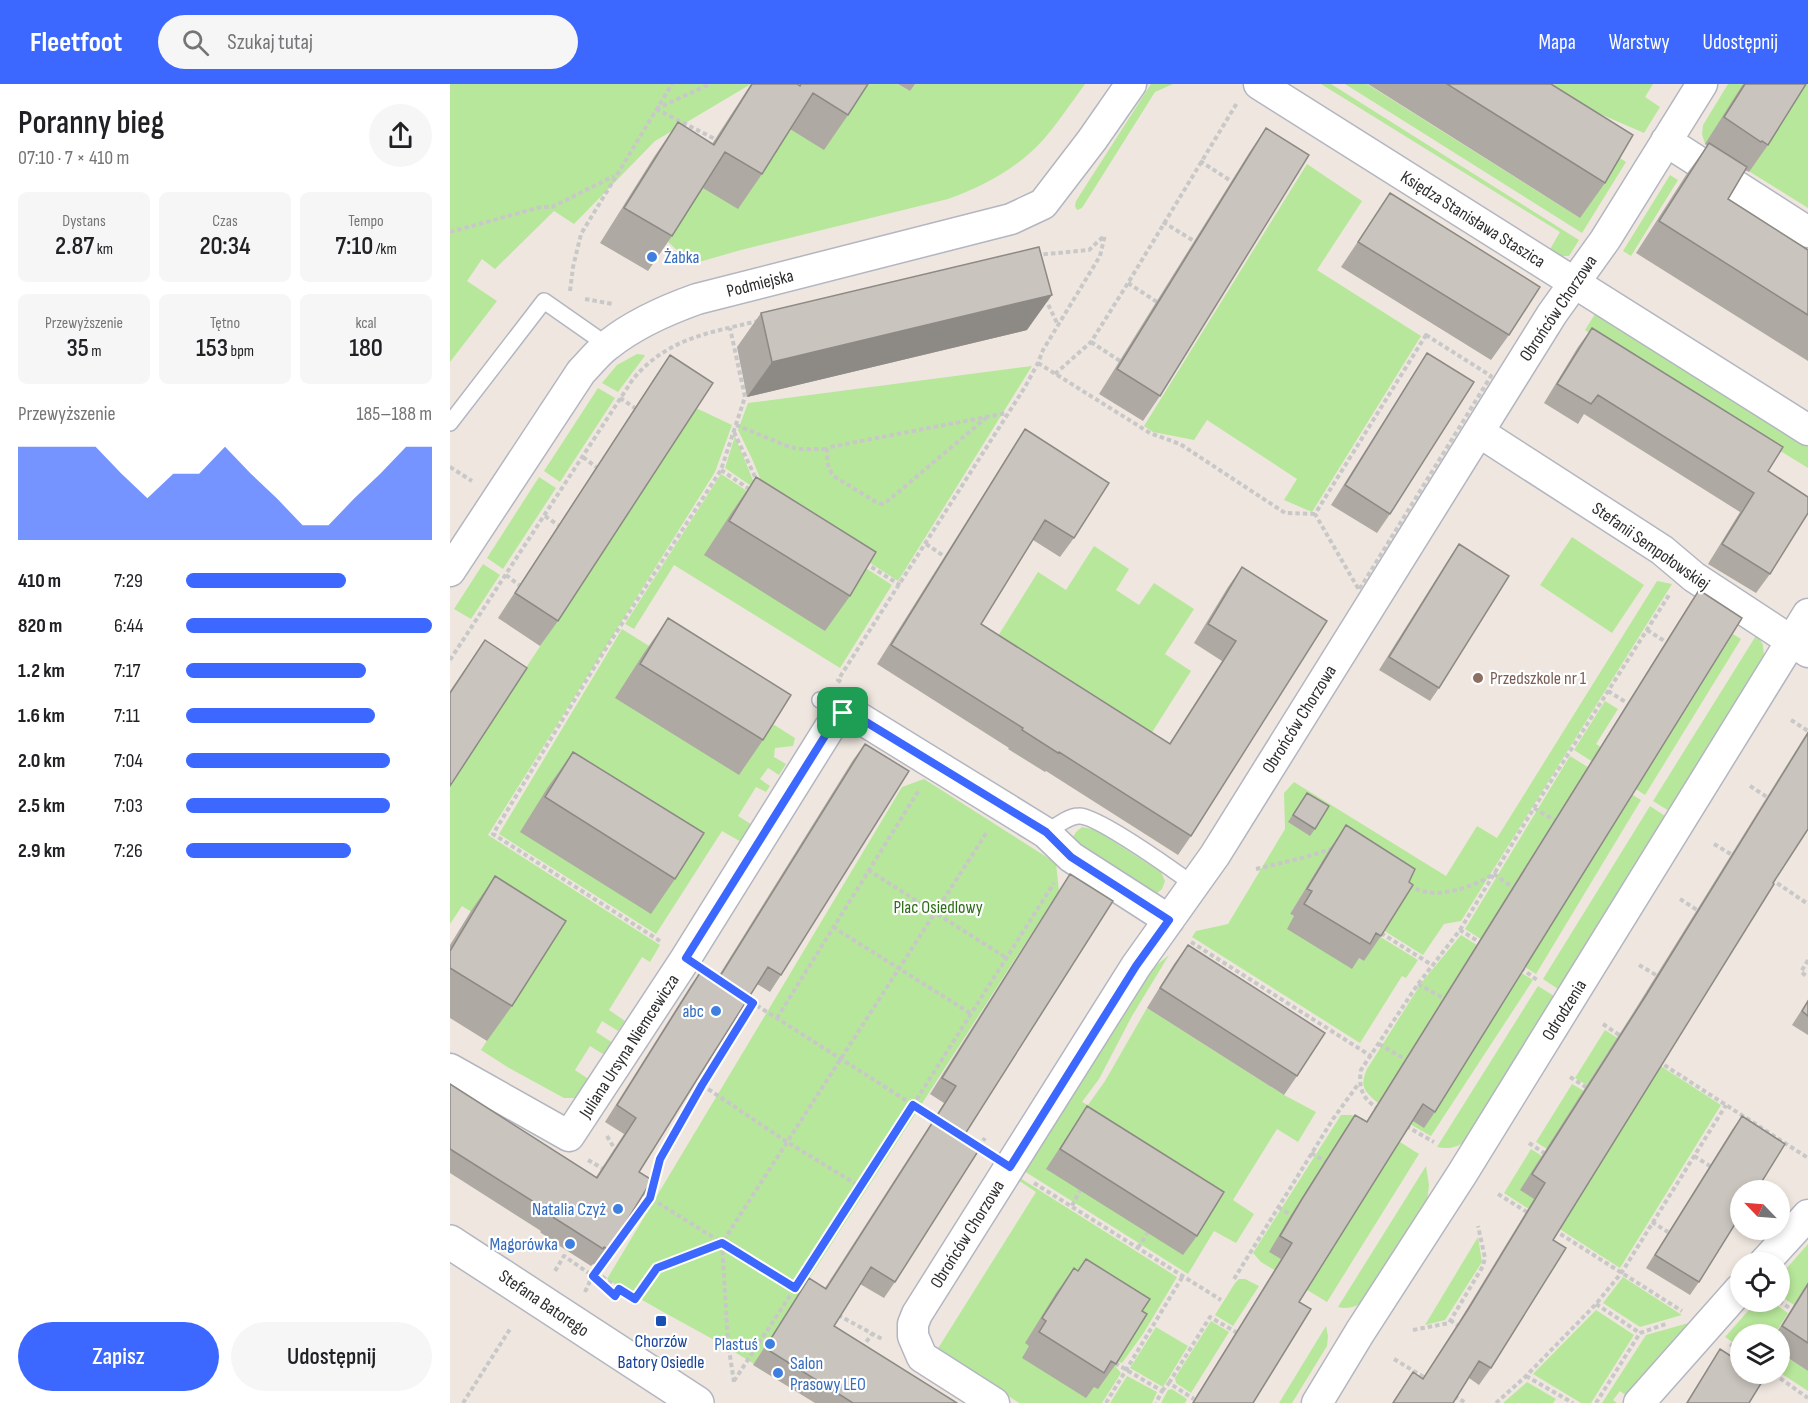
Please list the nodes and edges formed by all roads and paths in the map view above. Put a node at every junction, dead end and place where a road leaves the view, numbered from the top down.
1 (672, 84) edge
2 (710, 84) edge
3 (1131, 84) edge
4 (1702, 84) edge
5 (1249, 91) edge
6 (656, 109) junction
7 (715, 139) edge
8 (1666, 141) junction
9 (1200, 161) junction
10 (615, 176) junction
11 (1231, 181) edge
12 (1163, 222) junction
13 (450, 232) edge
14 (1808, 232) edge
15 (1194, 241) edge
16 (1026, 256) edge
17 (1128, 283) junction
18 (1574, 283) junction
19 (1044, 295) edge
20 (569, 297) dead end
21 (580, 299) dead end
22 (1157, 302) edge
23 (619, 305) dead end
24 (759, 320) dead end
25 (1058, 325) junction
26 (730, 328) junction
27 (1091, 342) junction
28 (607, 345) junction
29 (1120, 361) edge
30 (1038, 363) junction
31 (1055, 374) junction
32 (620, 398) junction
33 (635, 408) edge
34 (1008, 413) junction
35 (987, 417) junction
36 (450, 423) edge
37 (736, 424) junction
38 (1808, 429) edge
39 (734, 432) junction
40 (1479, 432) junction
41 (827, 449) junction
42 (583, 457) junction
43 (596, 467) edge
44 (721, 470) junction
45 (760, 487) edge
46 (755, 493) edge
47 (1315, 514) junction
48 (544, 516) junction
49 (558, 525) edge
50 (926, 544) junction
51 (944, 556) edge
52 (856, 558) edge
53 (450, 571) edge
54 (506, 575) junction
55 (519, 585) edge
56 (900, 585) junction
57 (1674, 588) dead end
58 (1808, 614) edge
59 (1647, 630) junction
60 (1666, 642) edge
61 (1800, 646) edge
62 (450, 660) edge
63 (838, 680) dead end
64 (1608, 691) junction
65 (1627, 703) edge
66 (1791, 720) dead end
67 (1808, 731) edge
68 (923, 783) dead end
69 (1750, 786) dead end
70 (1767, 797) edge
71 (1534, 808) junction
72 (1554, 820) edge
73 (991, 826) dead end
74 (1046, 832) junction
75 (1714, 844) dead end
76 (1336, 848) edge
77 (1734, 857) edge
78 (1256, 869) dead end
79 (868, 870) junction
80 (1494, 874) junction
81 (1764, 875) edge
82 (1056, 880) dead end
83 (1405, 882) edge
84 (1194, 885) junction
85 (1512, 886) edge
86 (1680, 899) dead end
87 (1808, 904) edge
88 (1697, 910) edge
89 (935, 912) junction
90 (833, 927) junction
91 (1177, 929) junction
92 (1460, 930) junction
93 (1381, 933) edge
94 (1490, 949) edge
95 (1005, 957) junction
96 (686, 958) junction
97 (1808, 960) edge
98 (1224, 962) junction
99 (1432, 965) junction
100 (1639, 965) dead end
101 (898, 968) junction
102 (1521, 968) edge
103 (1219, 970) edge
104 (1656, 975) edge
105 (1808, 977) edge
106 (1537, 980) dead end
107 (1418, 984) junction
108 (744, 997) edge
109 (1443, 998) edge
110 (753, 1003) junction
111 (1289, 1005) junction
112 (1284, 1012) edge
113 (970, 1013) junction
114 (777, 1018) junction
115 (1603, 1024) dead end
116 (1629, 1042) edge
117 (1379, 1044) junction
118 (1649, 1054) edge
119 (1371, 1056) junction
120 (840, 1058) junction
121 (1405, 1059) edge
122 (450, 1069) edge
123 (1570, 1077) dead end
124 (1359, 1083) junction
125 (702, 1085) junction
126 (1586, 1087) edge
127 (913, 1105) junction
128 (1726, 1105) junction
129 (1380, 1110) edge
130 (1399, 1122) edge
131 (941, 1123) edge
132 (604, 1131) dead end
133 (985, 1138) dead end
134 (787, 1142) junction
135 (969, 1142) edge
136 (1434, 1142) dead end
137 (1529, 1143) dead end
138 (574, 1145) junction
139 (978, 1148) junction
140 (1311, 1153) junction
141 (1544, 1153) edge
142 (1694, 1156) junction
143 (1808, 1158) edge
144 (621, 1161) edge
145 (1325, 1161) edge
146 (1710, 1166) edge
147 (1010, 1167) junction
148 (608, 1172) edge
149 (861, 1187) junction
150 (639, 1190) edge
151 (1080, 1190) dead end
152 (1498, 1194) dead end
153 (650, 1198) junction
154 (1072, 1206) junction
155 (1278, 1207) junction
156 (1292, 1215) edge
157 (1808, 1215) edge
158 (1536, 1218) edge
159 (1652, 1222) junction
160 (1545, 1224) edge
161 (1478, 1226) dead end
162 (1148, 1232) dead end
163 (1668, 1232) edge
164 (450, 1242) edge
165 (722, 1243) junction
166 (1138, 1248) junction
167 (1774, 1252) edge
168 (1483, 1266) junction
169 (1491, 1270) edge
170 (596, 1272) junction
171 (1622, 1272) junction
172 (593, 1276) junction
173 (1183, 1276) junction
174 (551, 1277) dead end
175 (1234, 1279) dead end
176 (795, 1288) junction
177 (619, 1289) junction
178 (585, 1292) dead end
179 (1730, 1297) edge
180 (812, 1299) edge
181 (1221, 1300) dead end
182 (1596, 1304) junction
183 (830, 1310) edge
184 (1450, 1320) junction
185 (1698, 1321) junction
186 (1457, 1324) edge
187 (510, 1329) dead end
188 (1413, 1330) dead end
189 (1236, 1332) edge
190 (1640, 1333) junction
191 (872, 1334) junction
192 (892, 1344) dead end
193 (860, 1352) edge
194 (1394, 1359) dead end
195 (1115, 1363) edge
196 (1125, 1370) junction
197 (1526, 1376) junction
198 (1169, 1383) junction
199 (1435, 1384) edge
200 (1788, 1384) edge
201 (1445, 1390) edge
202 (1162, 1391) junction
203 (1564, 1398) junction
204 (1808, 1398) edge
205 (1194, 1399) edge
206 (463, 1403) edge
207 (698, 1403) edge
208 (994, 1403) edge
209 (1106, 1403) edge
210 (1156, 1403) edge
211 (1317, 1403) edge
212 (1466, 1403) edge
213 (1496, 1403) edge
214 (1562, 1403) edge
215 (1573, 1403) edge
216 (1596, 1403) edge
217 (1639, 1403) edge

1 - 6 path
2 - 6 path
3 - 28 street, Podmiejska
4 - 8 street, Obrońców Chorzowa
5 - 9 path
5 - 18 street, Księdza Stanisława Staszica
6 - 7 path
6 - 10 path
8 - 14 street
8 - 18 street, Obrońców Chorzowa
9 - 11 path
9 - 12 path
10 - 13 path
10 - 20 path
12 - 15 path
12 - 17 path
16 - 25 path
17 - 22 path
17 - 27 path
18 - 38 street, Księdza Stanisława Staszica
18 - 40 street, Obrońców Chorzowa
19 - 25 path
21 - 23 path
24 - 26 path
25 - 30 path
26 - 32 path
26 - 37 path
27 - 29 path
27 - 31 path
28 - 36 lane
28 - 53 street, Podmiejska
30 - 31 path
30 - 34 path
31 - 47 path
32 - 33 path
32 - 42 path
34 - 35 path
34 - 50 path
35 - 41 path
35 - 41 path
37 - 39 path
37 - 41 path
39 - 44 path
39 - 45 path
40 - 61 street, Stefanii Sempołowskiej
40 - 84 street, Obrońców Chorzowa
42 - 43 path
42 - 48 path
44 - 46 path
44 - 96 path
47 - 47 path
48 - 49 path
48 - 54 path
50 - 51 path
50 - 56 path
52 - 56 path
54 - 55 path
54 - 62 path
56 - 63 path
57 - 59 path
58 - 61 street, Odrodzenia
59 - 60 path
59 - 64 path
61 - 211 street, Odrodzenia
64 - 65 path
64 - 71 path
66 - 67 path
68 - 79 path
69 - 70 path
71 - 72 path
71 - 80 path
73 - 89 path
74 - 84 lane
74 - 91 street
74 - 96 street, Juliana Ursyna Niemcewicza
75 - 77 path
76 - 78 path
79 - 89 path
79 - 90 path
80 - 83 path
80 - 85 path
80 - 92 path
81 - 87 path
82 - 95 path
84 - 91 street, Obrońców Chorzowa
86 - 88 path
89 - 95 path
89 - 101 path
90 - 101 path
90 - 114 path
91 - 98 path
91 - 147 street, Obrońców Chorzowa
92 - 94 path
92 - 99 path
93 - 99 path
95 - 113 path
96 - 138 street, Juliana Ursyna Niemcewicza
97 - 105 path
98 - 103 path
98 - 111 path
99 - 107 path
100 - 104 path
101 - 113 path
101 - 120 path
102 - 106 path
107 - 109 path
107 - 117 path
108 - 110 path
110 - 114 path
110 - 125 path
111 - 112 path
111 - 119 path
113 - 127 path
114 - 120 path
115 - 116 path
117 - 119 path
117 - 121 path
118 - 128 path
119 - 124 path
120 - 127 path
120 - 134 path
122 - 138 street
123 - 126 path
124 - 129 path
124 - 140 path
125 - 134 path
125 - 153 path
127 - 131 path
127 - 149 path
128 - 142 path
128 - 143 path
130 - 136 path
132 - 144 path
133 - 139 path
134 - 149 path
134 - 165 path
135 - 139 path
137 - 141 path
138 - 148 path
139 - 147 path
140 - 145 path
140 - 155 path
142 - 146 path
142 - 159 path
147 - 154 path
147 - 208 street, Obrońców Chorzowa
149 - 176 path
150 - 153 path
151 - 154 path
152 - 158 path
153 - 165 path
153 - 170 path
154 - 166 path
155 - 156 path
155 - 175 path
157 - 167 street
159 - 163 path
159 - 171 path
160 - 171 path
161 - 168 path
162 - 166 path
164 - 207 street, Stefana Batorego
165 - 176 path
165 - 176 path
165 - 177 path
166 - 173 path
168 - 169 path
168 - 184 path
170 - 172 path
170 - 177 path
171 - 182 path
171 - 185 path
172 - 174 path
172 - 177 path
172 - 178 path
173 - 181 path
173 - 196 path
176 - 180 path
179 - 185 street
182 - 190 path
182 - 197 path
183 - 191 path
184 - 186 path
184 - 188 path
185 - 190 path
185 - 217 street
187 - 206 path
189 - 198 path
190 - 216 path
191 - 192 path
191 - 193 path
194 - 199 path
195 - 196 path
196 - 202 path
196 - 209 path
197 - 203 path
197 - 213 path
198 - 202 path
198 - 205 path
200 - 204 path
201 - 212 path
202 - 210 path
203 - 214 path
203 - 215 path

